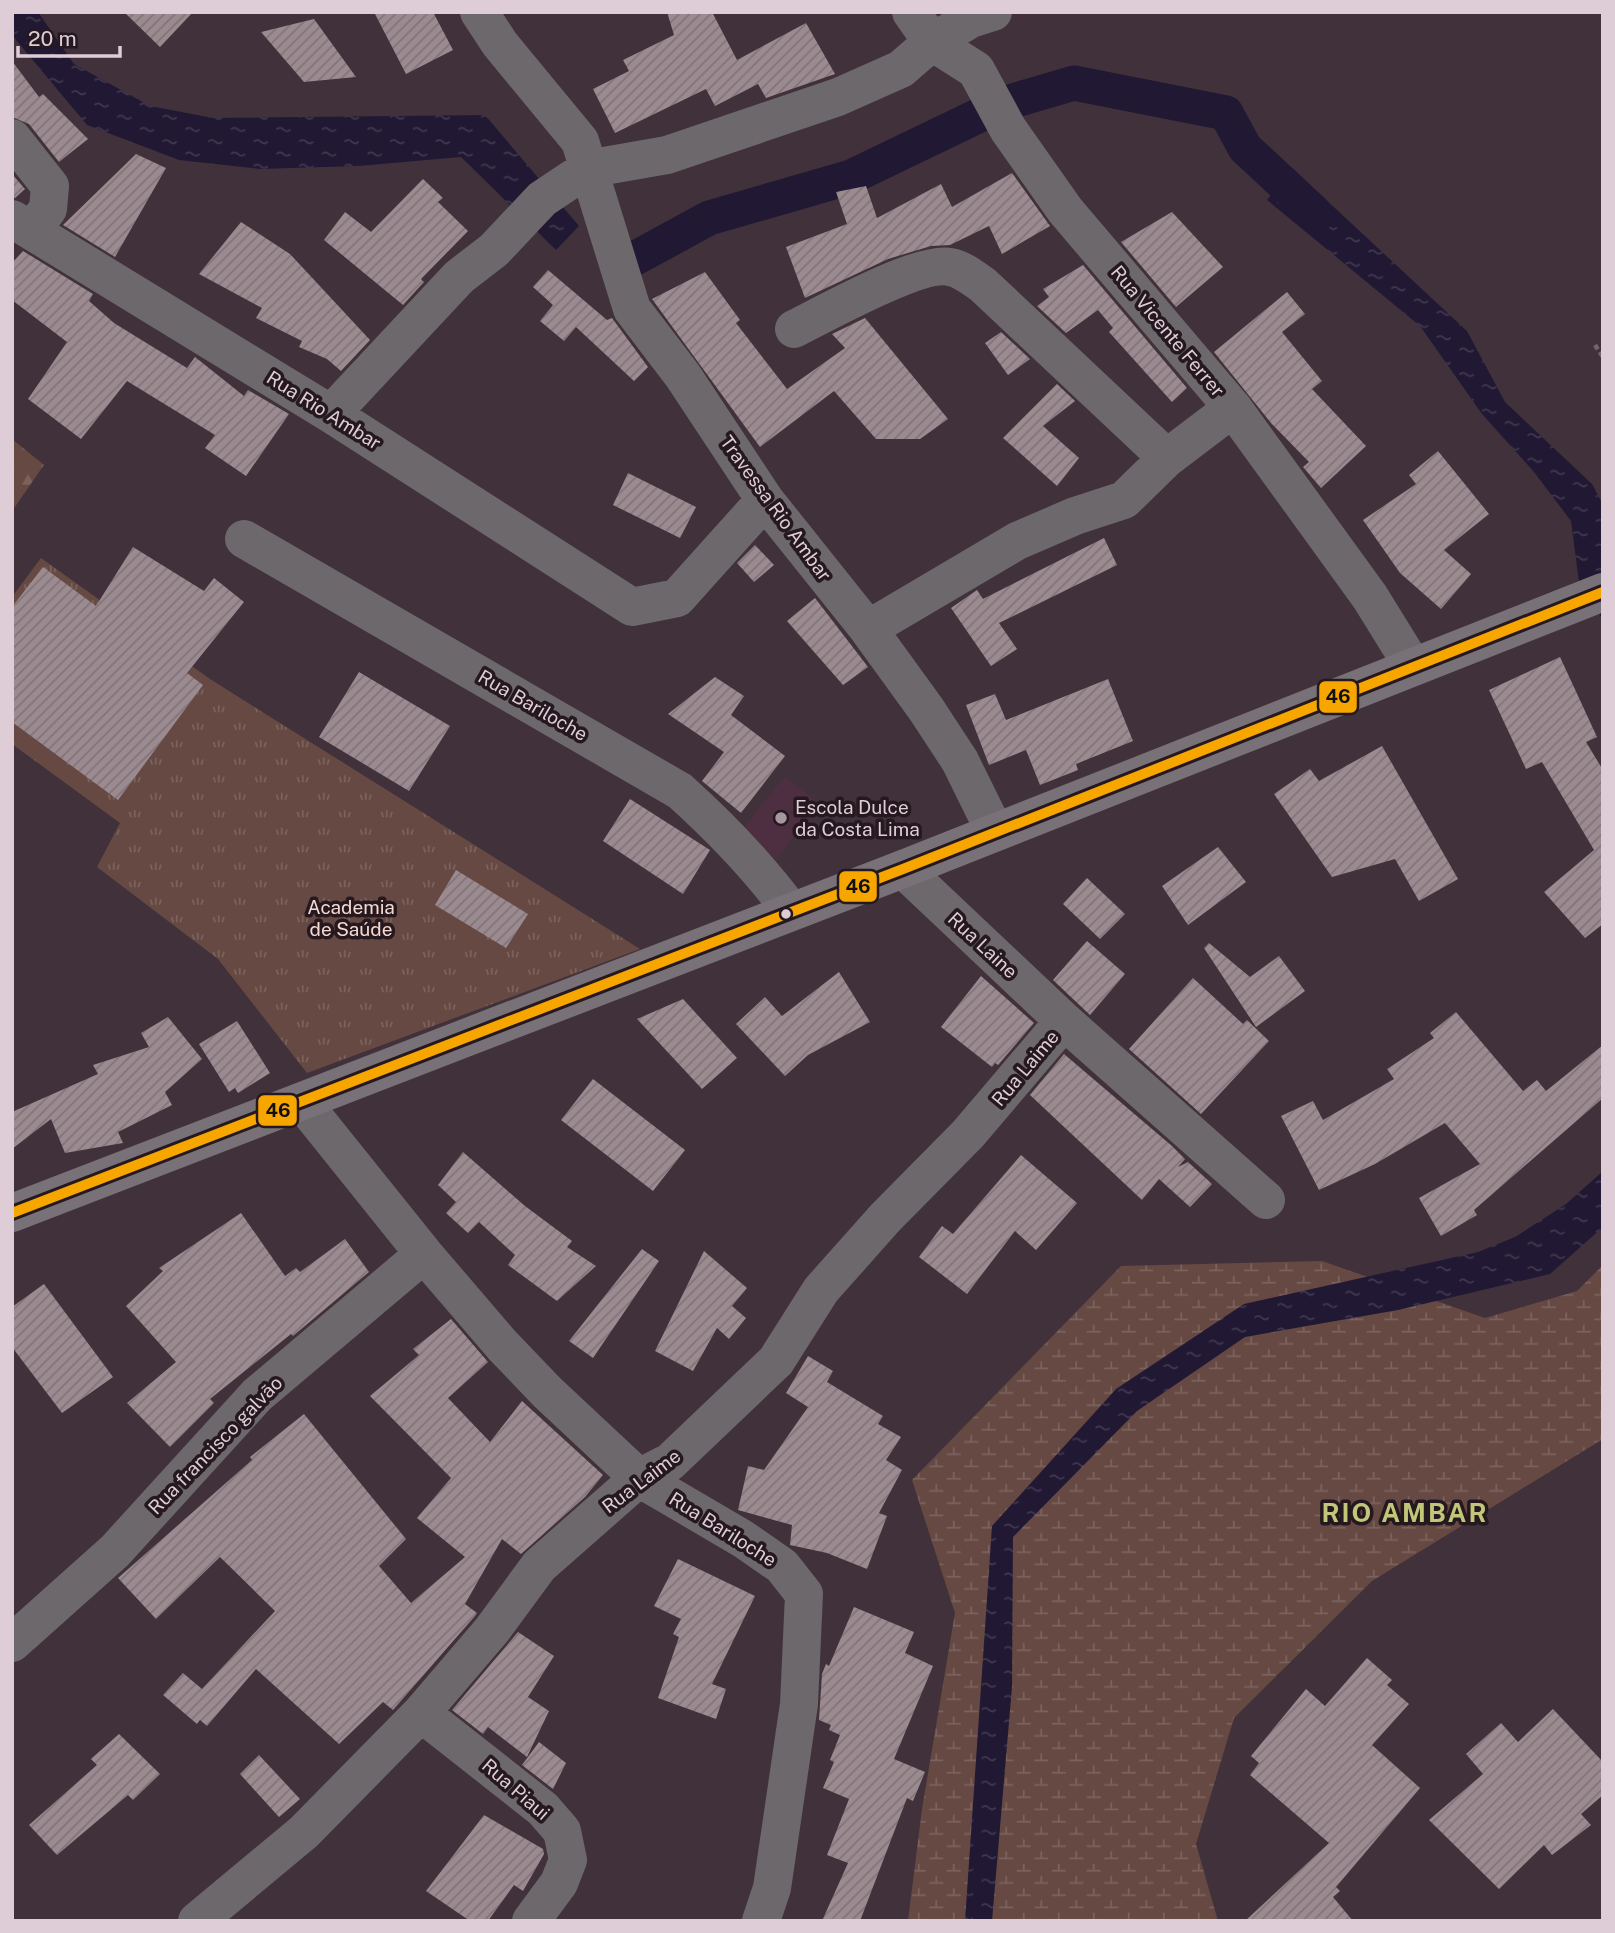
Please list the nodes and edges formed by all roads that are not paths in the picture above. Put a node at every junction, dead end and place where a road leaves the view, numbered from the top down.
1 (479, 12) edge
2 (993, 12) edge
3 (921, 27) edge
4 (12, 138) edge
5 (587, 169) junction
6 (22, 225) edge
7 (794, 329) dead end
8 (1233, 408) junction
9 (331, 414) junction
10 (1167, 458) junction
11 (765, 500) junction
12 (244, 539) dead end
13 (1603, 592) edge
14 (868, 629) junction
15 (1412, 665) junction
16 (995, 832) junction
17 (903, 869) junction
18 (791, 911) junction
19 (1063, 1021) junction
20 (302, 1102) junction
21 (1266, 1200) dead end
22 (15, 1208) edge
23 (424, 1254) junction
24 (639, 1478) junction
25 (12, 1643) edge
26 (421, 1713) junction
27 (197, 1921) edge
28 (531, 1921) edge
29 (761, 1921) edge

1 - 5 street, Travessa Rio Ambar
2 - 3 street
3 - 5 street
3 - 8 street, Rua Vicente Ferrer
4 - 6 street
5 - 9 street
5 - 11 street, Travessa Rio Ambar
6 - 9 street, Rua Rio Ambar
7 - 10 street
8 - 10 street
8 - 15 street, Rua Vicente Ferrer
9 - 11 street, Rua Rio Ambar
10 - 14 street
11 - 14 street, Travessa Rio Ambar
12 - 18 street, Rua Bariloche
13 - 15 main road
14 - 16 street, Travessa Rio Ambar
15 - 16 main road
16 - 17 main road
17 - 18 main road
17 - 19 street, Rua Laine
18 - 20 main road
19 - 21 street, Rua Laine
19 - 24 street, Rua Laime
20 - 22 main road
20 - 23 street, Rua Bariloche
23 - 24 street, Rua Bariloche
23 - 25 street, Rua francisco galvão
24 - 26 street, Rua Laime
24 - 29 street, Rua Bariloche
26 - 27 street, Rua Laime
26 - 28 street, Rua Piaui

